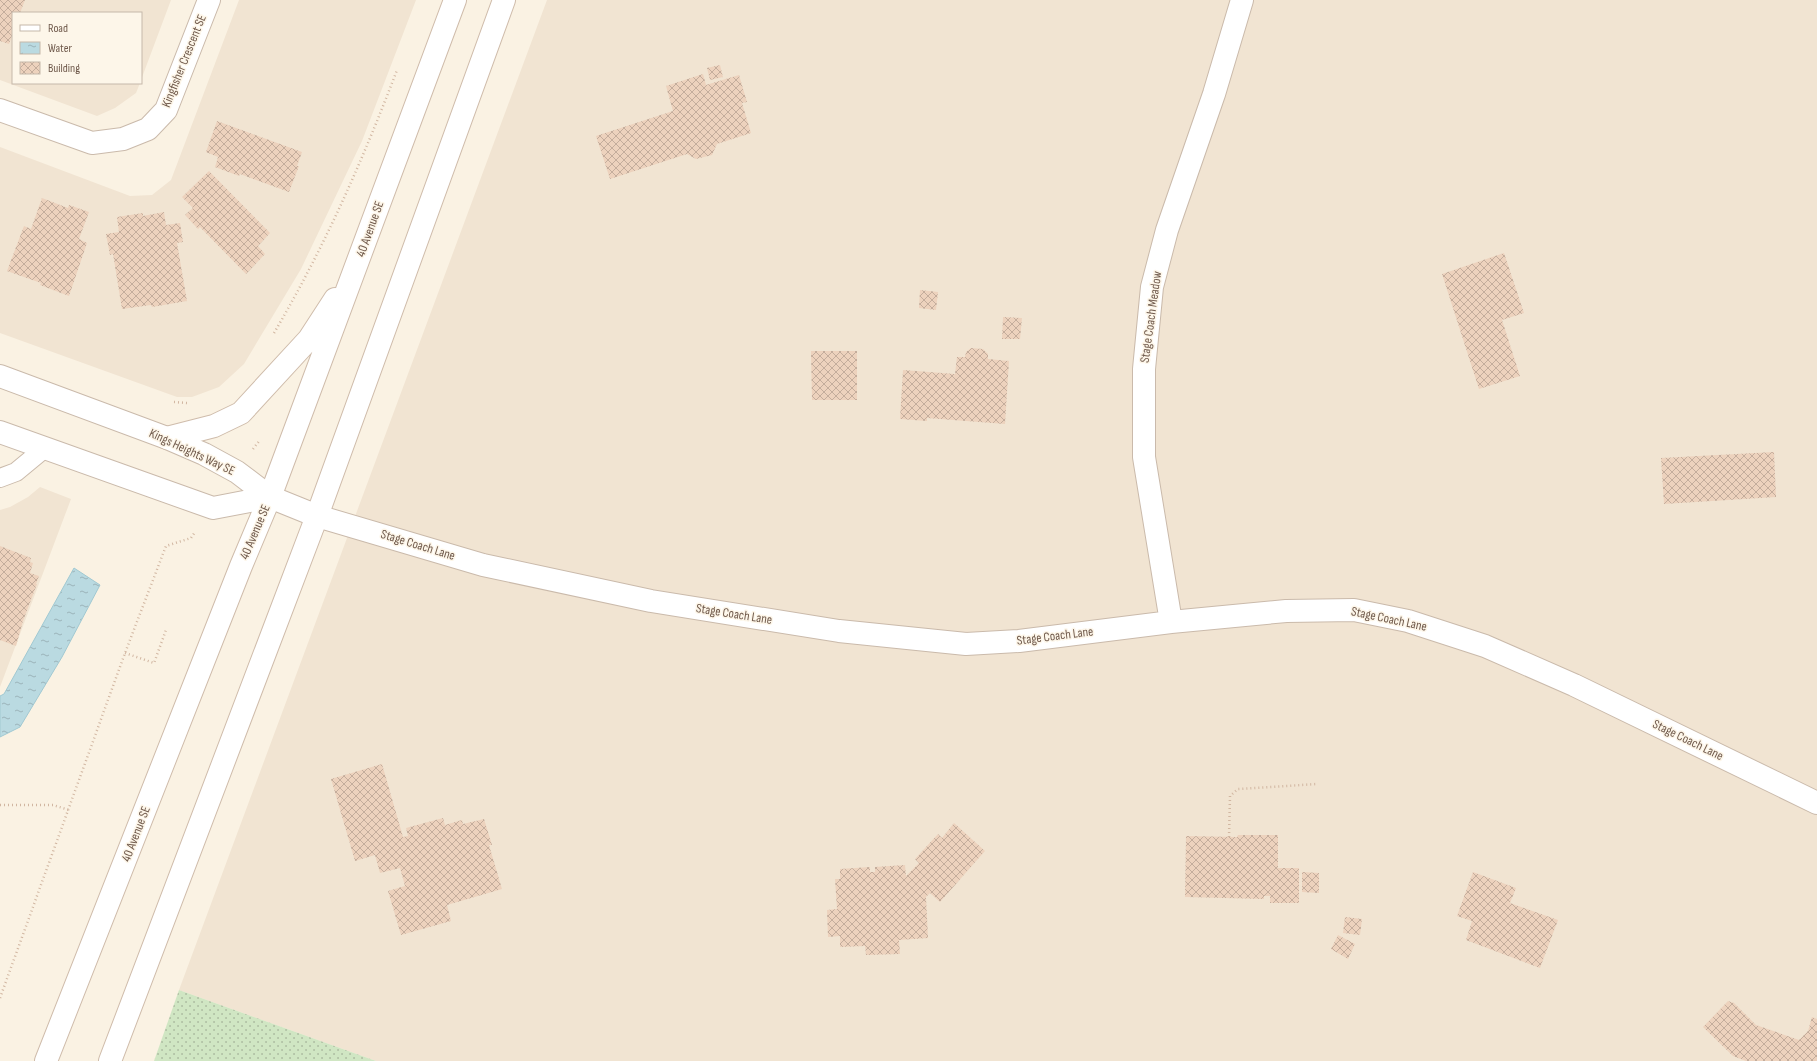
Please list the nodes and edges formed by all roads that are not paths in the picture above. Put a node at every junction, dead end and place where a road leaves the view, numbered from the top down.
1 (208, 0) edge
2 (455, 0) edge
3 (504, 0) edge
4 (1242, 0) edge
5 (0, 110) edge
6 (357, 265) junction
7 (0, 376) edge
8 (0, 432) edge
9 (168, 438) junction
10 (45, 448) junction
11 (0, 478) edge
12 (270, 497) junction
13 (317, 516) junction
14 (1171, 622) junction
15 (1817, 803) edge
16 (46, 1061) edge
17 (110, 1061) edge

1 - 5 street, Kingfisher Crescent SE
2 - 6 street, 40 Avenue SE
3 - 13 street
4 - 14 street, Stage Coach Meadow
6 - 9 street
6 - 12 street, 40 Avenue SE
7 - 9 street, Kings Heights Way SE
8 - 10 street
9 - 12 street, Kings Heights Way SE
10 - 11 lane
10 - 12 street
12 - 13 street, Stage Coach Lane
12 - 16 street, 40 Avenue SE
13 - 14 street, Stage Coach Lane
13 - 17 street
14 - 15 street, Stage Coach Lane

